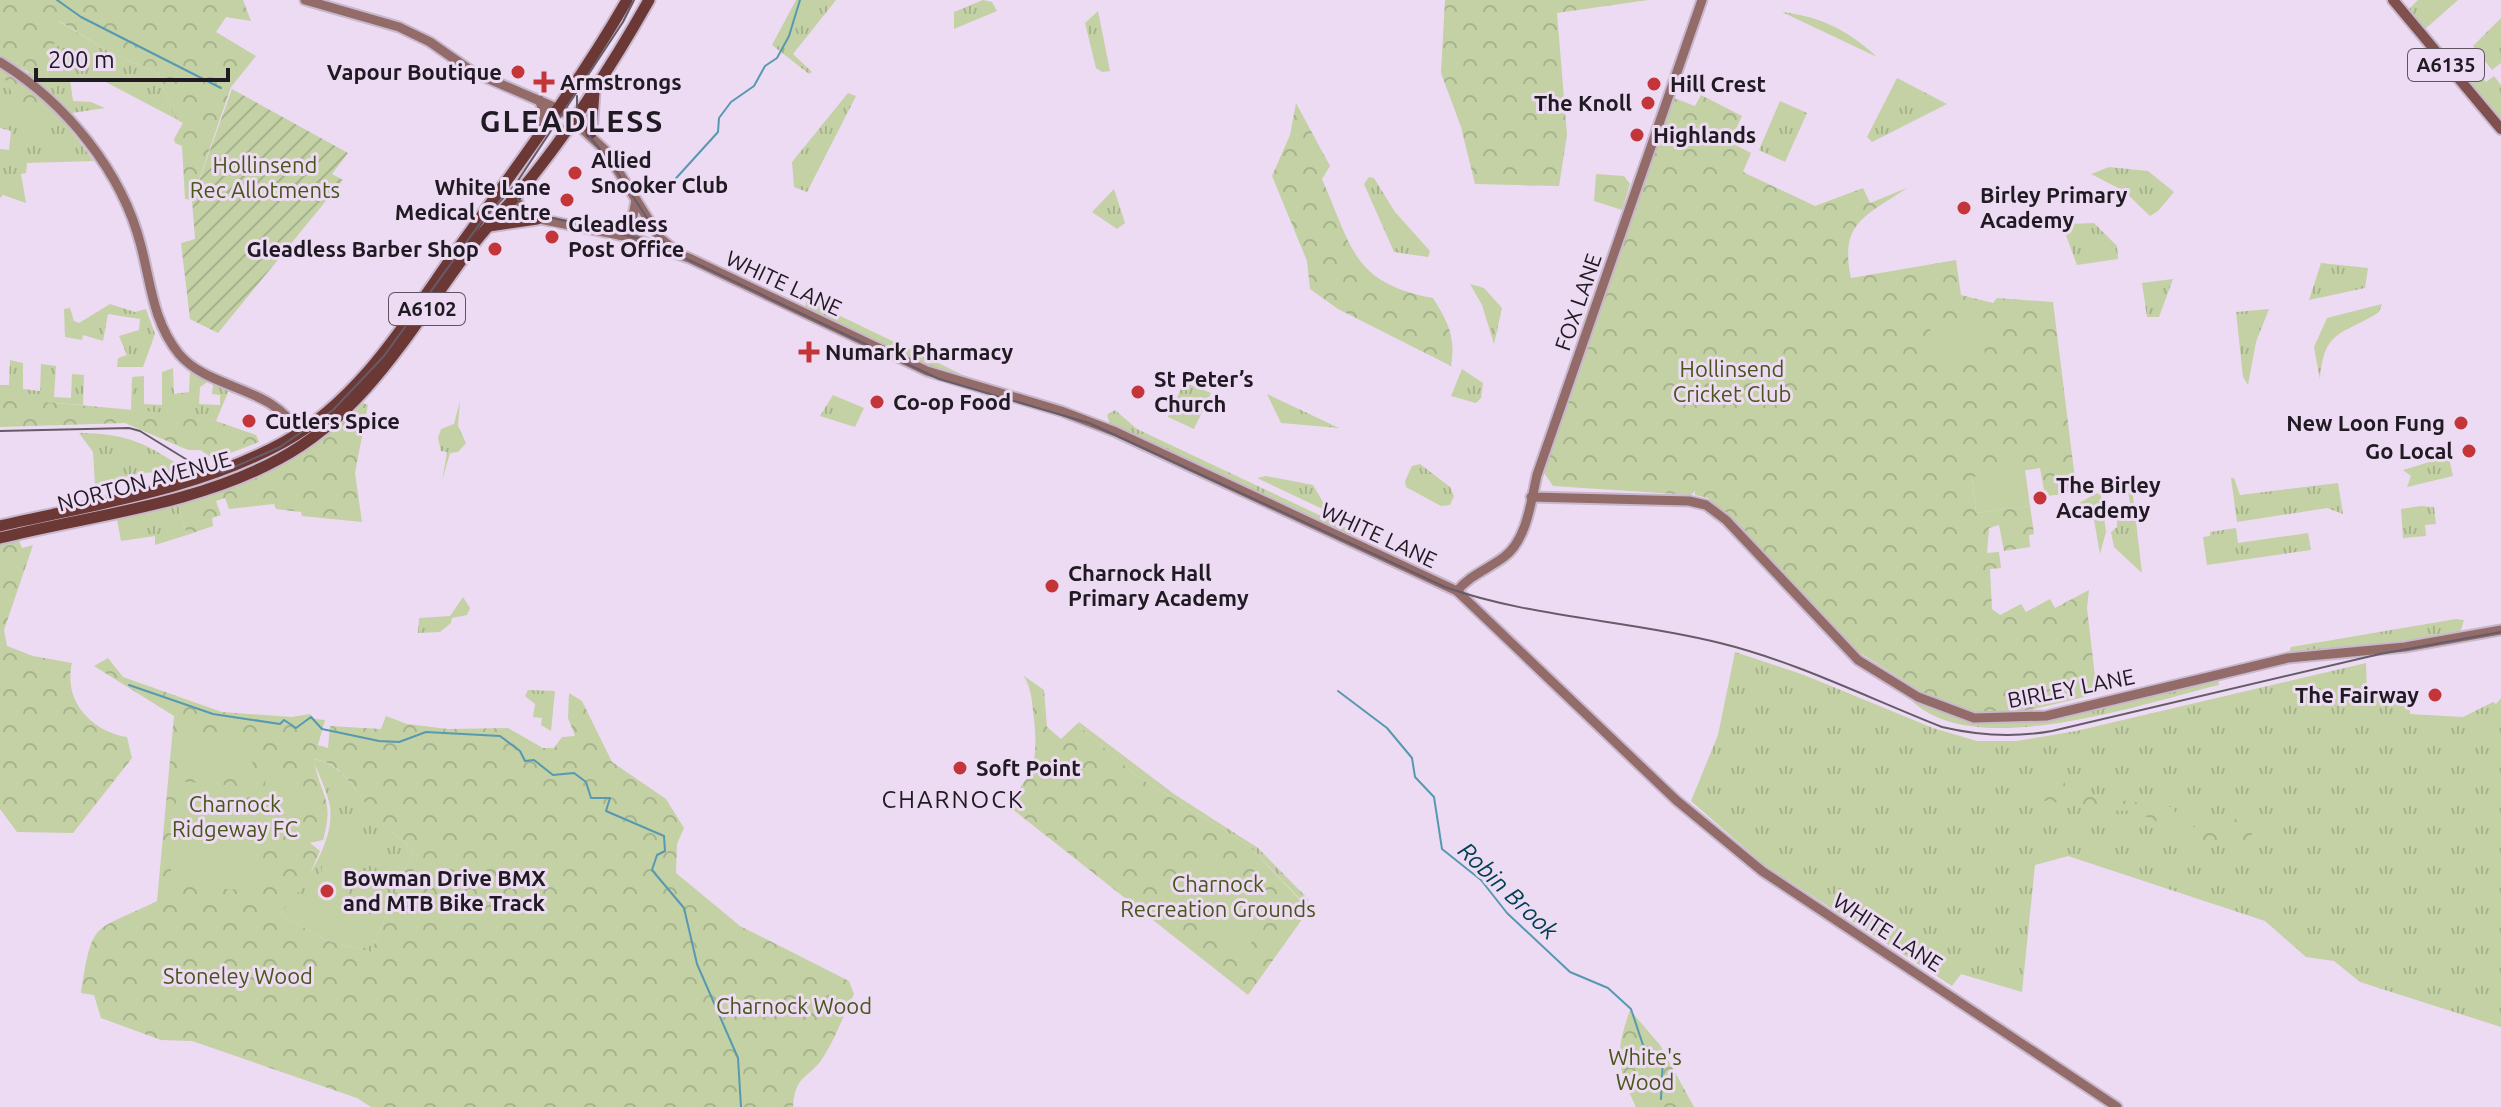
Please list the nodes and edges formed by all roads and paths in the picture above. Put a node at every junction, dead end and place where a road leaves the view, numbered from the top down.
1 (305, 0) edge
2 (627, 0) edge
3 (649, 0) edge
4 (1702, 0) edge
5 (2393, 0) edge
6 (0, 62) edge
7 (597, 83) junction
8 (539, 99) junction
9 (556, 107) junction
10 (572, 118) junction
11 (544, 127) junction
12 (2501, 129) edge
13 (591, 133) junction
14 (512, 172) junction
15 (514, 198) junction
16 (636, 200) junction
17 (537, 219) junction
18 (489, 226) junction
19 (619, 235) junction
20 (689, 258) junction
21 (296, 428) junction
22 (313, 431) junction
23 (1531, 497) junction
24 (0, 526) edge
25 (0, 538) edge
26 (1457, 591) junction
27 (2501, 630) edge
28 (2117, 1107) edge

1 - 8 main road
2 - 9 highway, A6102
3 - 7 highway, A6102
4 - 23 main road, FOX LANE
5 - 12 main road, A6135
6 - 21 main road
7 - 10 highway, A6102
7 - 13 highway
8 - 9 main road
8 - 11 main road
9 - 10 main road
9 - 11 highway, A6102
10 - 11 highway
10 - 13 main road
10 - 15 highway, A6102
11 - 14 highway, A6102
13 - 16 main road
14 - 15 highway
14 - 22 highway, NORTON AVENUE / A6102
15 - 17 main road
15 - 18 highway, NORTON AVENUE / A6102
16 - 19 main road
16 - 20 main road
17 - 18 highway
17 - 19 main road, WHITE LANE
18 - 22 highway, NORTON AVENUE / A6102
19 - 20 main road, WHITE LANE
20 - 26 main road, WHITE LANE
21 - 22 highway, NORTON AVENUE / A6102
21 - 24 highway, NORTON AVENUE / A6102
22 - 25 highway, NORTON AVENUE / A6102
23 - 26 main road, FOX LANE
23 - 27 main road, BIRLEY LANE
26 - 28 main road, WHITE LANE

